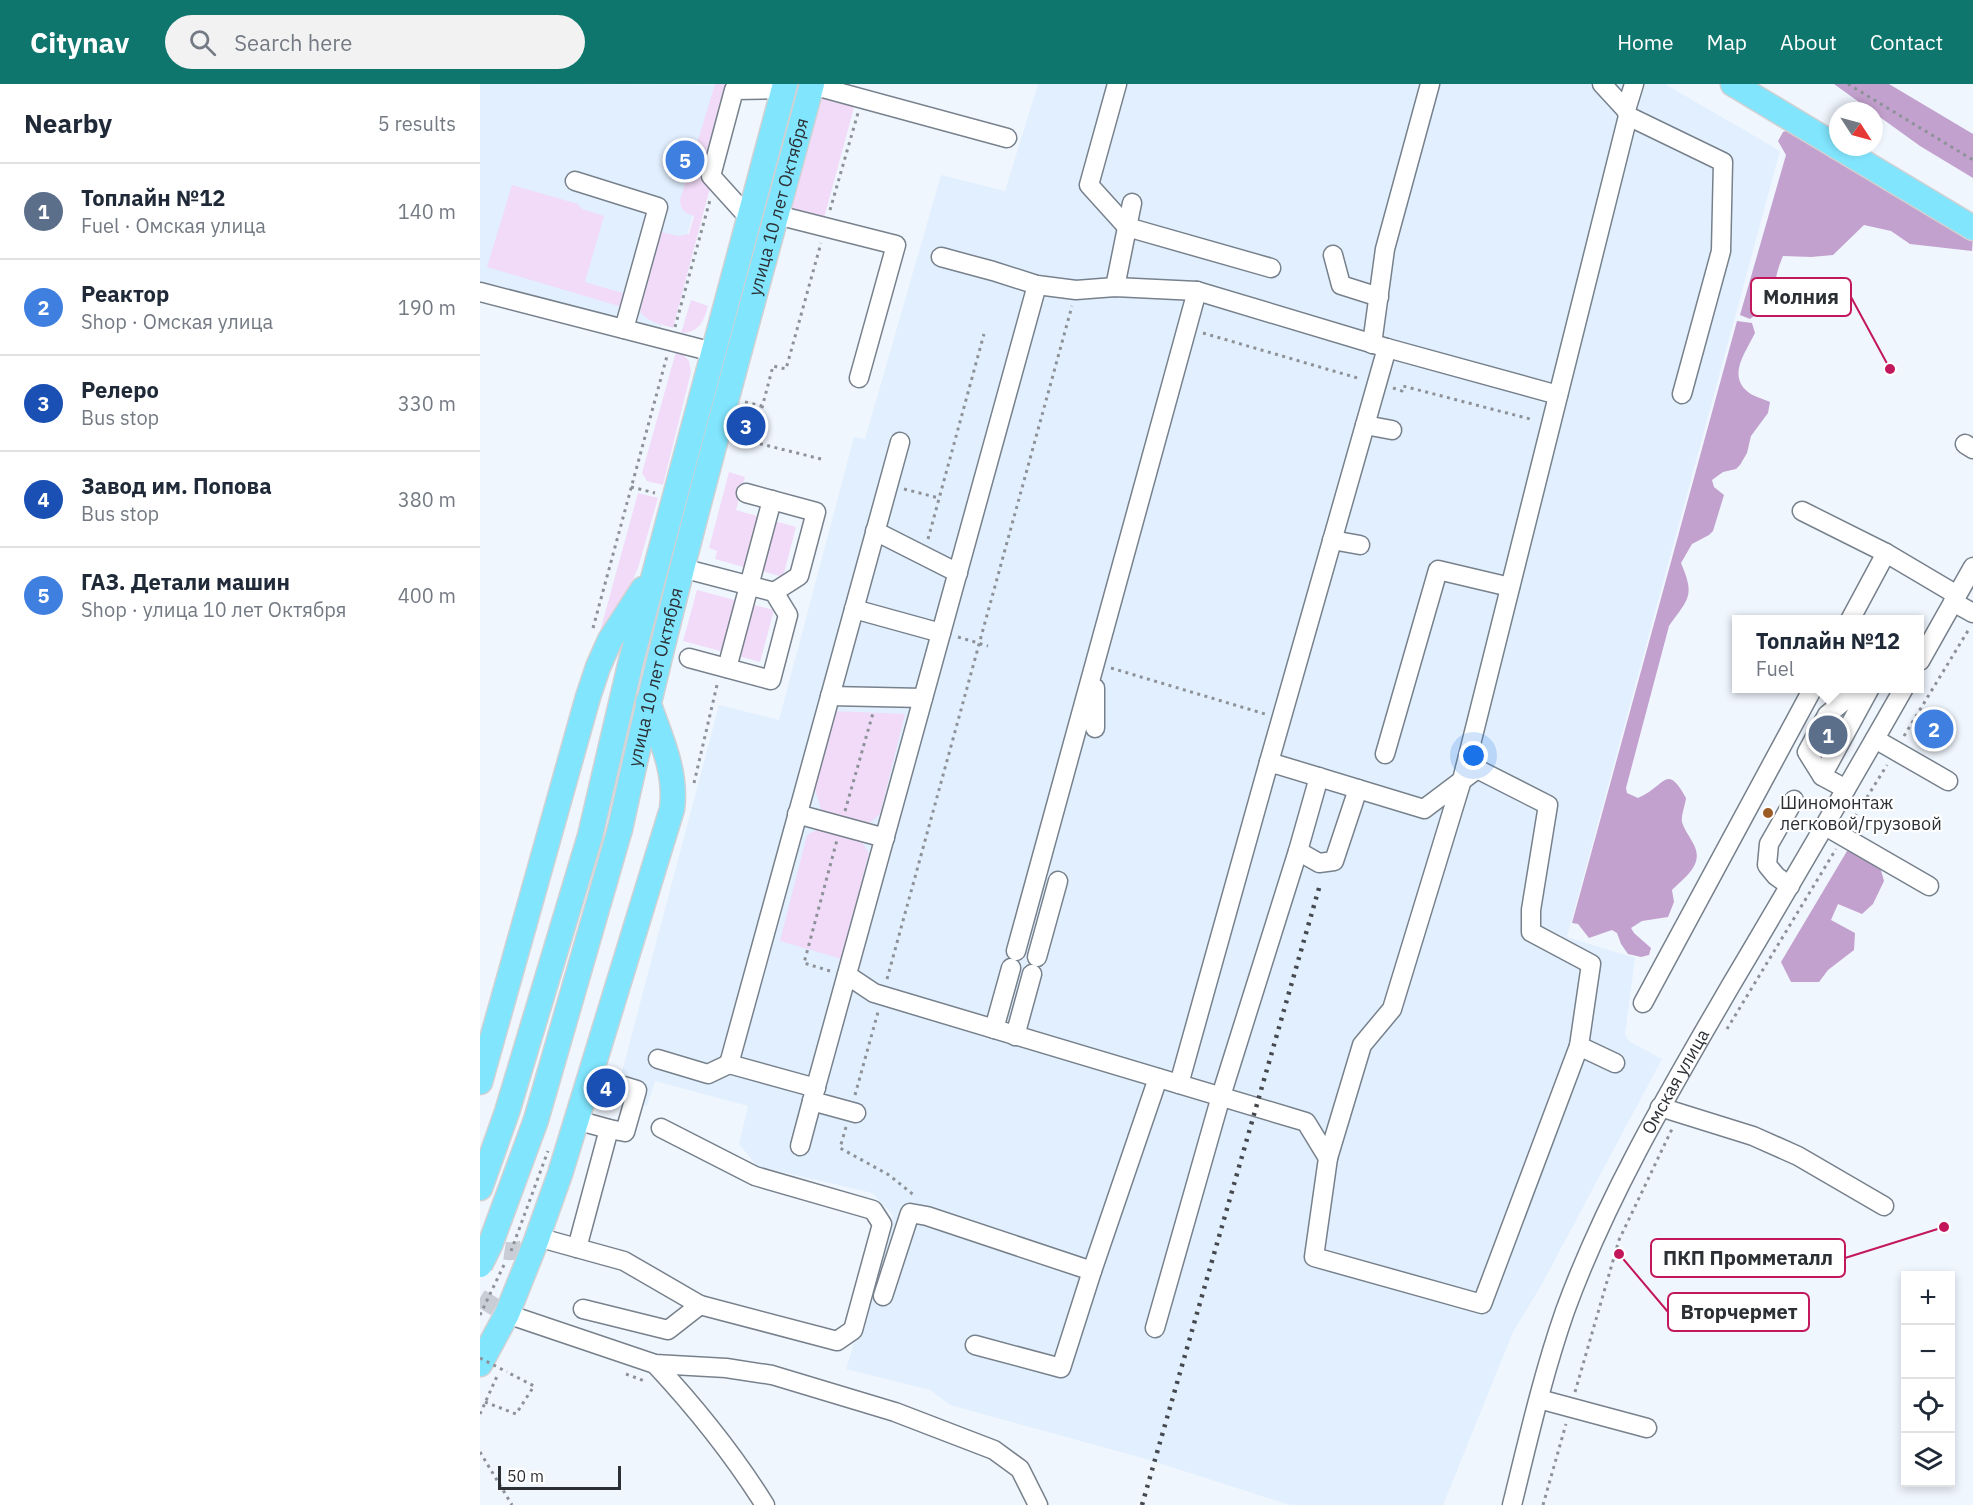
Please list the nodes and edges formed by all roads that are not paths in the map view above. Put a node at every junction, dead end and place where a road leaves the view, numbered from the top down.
1 (812, 84) edge
2 (1117, 84) edge
3 (1430, 84) edge
4 (1602, 84) edge
5 (1634, 84) edge
6 (1733, 84) edge
7 (784, 86) edge
8 (863, 91) edge
9 (1627, 113) junction
10 (1007, 138) dead end
11 (1829, 142) edge
12 (1853, 156) edge
13 (575, 181) dead end
14 (1132, 203) dead end
15 (777, 215) junction
16 (749, 218) junction
17 (1127, 227) junction
18 (1973, 228) edge
19 (1333, 255) dead end
20 (940, 257) dead end
21 (1271, 268) dead end
22 (1037, 285) junction
23 (1115, 286) junction
24 (1197, 291) junction
25 (480, 292) edge
26 (1378, 297) junction
27 (624, 329) junction
28 (1379, 346) junction
29 (713, 352) junction
30 (859, 378) dead end
31 (1682, 394) dead end
32 (1558, 395) junction
33 (1365, 425) junction
34 (1392, 430) dead end
35 (900, 442) dead end
36 (746, 493) dead end
37 (772, 500) junction
38 (1802, 511) dead end
39 (875, 531) junction
40 (1332, 540) junction
41 (1360, 545) dead end
42 (1886, 553) junction
43 (1973, 567) edge
44 (682, 568) junction
45 (655, 569) junction
46 (958, 573) junction
47 (749, 585) junction
48 (1510, 587) junction
49 (774, 592) junction
50 (1955, 598) junction
51 (854, 609) junction
52 (1973, 613) edge
53 (1853, 615) edge
54 (941, 633) junction
55 (1924, 654) edge
56 (689, 658) dead end
57 (1095, 663) junction
58 (630, 664) junction
59 (598, 667) junction
60 (727, 668) junction
61 (1810, 693) edge
62 (1854, 693) edge
63 (1867, 693) edge
64 (1901, 693) edge
65 (830, 696) junction
66 (923, 698) junction
67 (648, 701) junction
68 (1095, 728) dead end
69 (1875, 739) junction
70 (1385, 754) dead end
71 (1269, 762) junction
72 (1822, 776) junction
73 (1319, 777) junction
74 (1462, 780) junction
75 (1948, 781) dead end
76 (1358, 789) junction
77 (1846, 789) junction
78 (1794, 800) dead end
79 (797, 814) junction
80 (1826, 826) junction
81 (885, 838) junction
82 (1298, 851) junction
83 (1058, 881) dead end
84 (1790, 886) junction
85 (1929, 886) dead end
86 (839, 973) junction
87 (1643, 1003) dead end
88 (994, 1029) junction
89 (1015, 1036) junction
90 (1579, 1046) junction
91 (658, 1059) dead end
92 (729, 1064) junction
93 (1615, 1064) dead end
94 (1158, 1078) junction
95 (480, 1082) edge
96 (1179, 1084) junction
97 (624, 1086) dead end
98 (814, 1094) junction
99 (1221, 1096) junction
100 (1660, 1107) junction
101 (853, 1112) road end
102 (576, 1120) junction
103 (661, 1128) dead end
104 (609, 1129) junction
105 (800, 1146) dead end
106 (1328, 1158) junction
107 (480, 1188) edge
108 (1884, 1206) dead end
109 (537, 1237) junction
110 (576, 1248) junction
111 (480, 1265) edge
112 (1092, 1271) junction
113 (883, 1296) dead end
114 (700, 1305) junction
115 (583, 1309) dead end
116 (507, 1314) junction
117 (1155, 1328) dead end
118 (975, 1345) dead end
119 (480, 1364) edge
120 (655, 1364) junction
121 (1539, 1399) junction
122 (1647, 1428) dead end
123 (1515, 1504) edge
124 (765, 1505) edge
125 (1038, 1505) edge

1 - 8 street
1 - 15 main road, улица 10 лет Октября
2 - 17 street
3 - 26 street
4 - 9 street
5 - 9 street
6 - 11 main road
7 - 16 main road, улица 10 лет Октября
7 - 16 street
8 - 10 street
9 - 31 street
9 - 32 street
12 - 18 main road
13 - 27 street
14 - 17 street
15 - 30 street
15 - 44 main road, улица 10 лет Октября
16 - 29 main road, улица 10 лет Октября
17 - 21 street
17 - 23 street
19 - 26 street
20 - 22 street
22 - 23 street
22 - 46 street
23 - 24 street
24 - 28 street
24 - 57 street
25 - 27 street
26 - 28 street
27 - 29 street
28 - 32 street
28 - 33 street
29 - 45 main road, улица 10 лет Октября
32 - 48 street
33 - 34 street
33 - 40 street
35 - 39 street
36 - 37 street
37 - 47 street
37 - 49 street
38 - 42 street
39 - 46 street
39 - 51 street
40 - 41 street
40 - 71 street
42 - 50 street
42 - 53 street
43 - 50 street
44 - 47 street
44 - 67 main road, улица 10 лет Октября
45 - 58 main road, улица 10 лет Октября
45 - 59 main road
46 - 54 street
47 - 49 street
47 - 60 street
48 - 70 street
48 - 74 street
49 - 60 street
50 - 52 street
50 - 55 street
51 - 54 street
51 - 65 street
54 - 66 street
56 - 60 street
57 - 68 street
57 - 88 street
58 - 59 main road
58 - 107 main road, улица 10 лет Октября
59 - 95 main road
61 - 87 street
62 - 72 street
63 - 72 street
64 - 69 street, Омская улица
65 - 66 street
65 - 79 street
66 - 81 street
67 - 102 main road
67 - 111 main road, улица 10 лет Октября, bridge
69 - 75 street
69 - 77 street, Омская улица
71 - 73 street
71 - 96 street
72 - 77 street
73 - 76 street
73 - 82 street
74 - 76 street
74 - 90 street
74 - 106 street
76 - 82 street
77 - 80 street, Омская улица
78 - 84 street
79 - 81 street
79 - 92 street
80 - 84 street, Омская улица
80 - 85 street
81 - 86 street
82 - 99 street
83 - 89 street
84 - 100 street, Омская улица
86 - 88 street
86 - 98 street
88 - 89 street
89 - 94 street
90 - 93 street
90 - 106 street
91 - 92 street
92 - 98 street
94 - 96 street
94 - 112 street
96 - 99 street
97 - 104 street
98 - 101 street
98 - 105 street
99 - 106 street
99 - 117 street
100 - 108 street
100 - 121 street, Омская улица
102 - 104 street
102 - 109 main road
103 - 114 street
104 - 110 street
109 - 110 street
109 - 116 main road
110 - 114 street
112 - 113 street
112 - 118 street
114 - 115 street
116 - 119 main road
116 - 120 street
120 - 124 street
120 - 125 street
121 - 122 street
121 - 123 street, Омская улица

